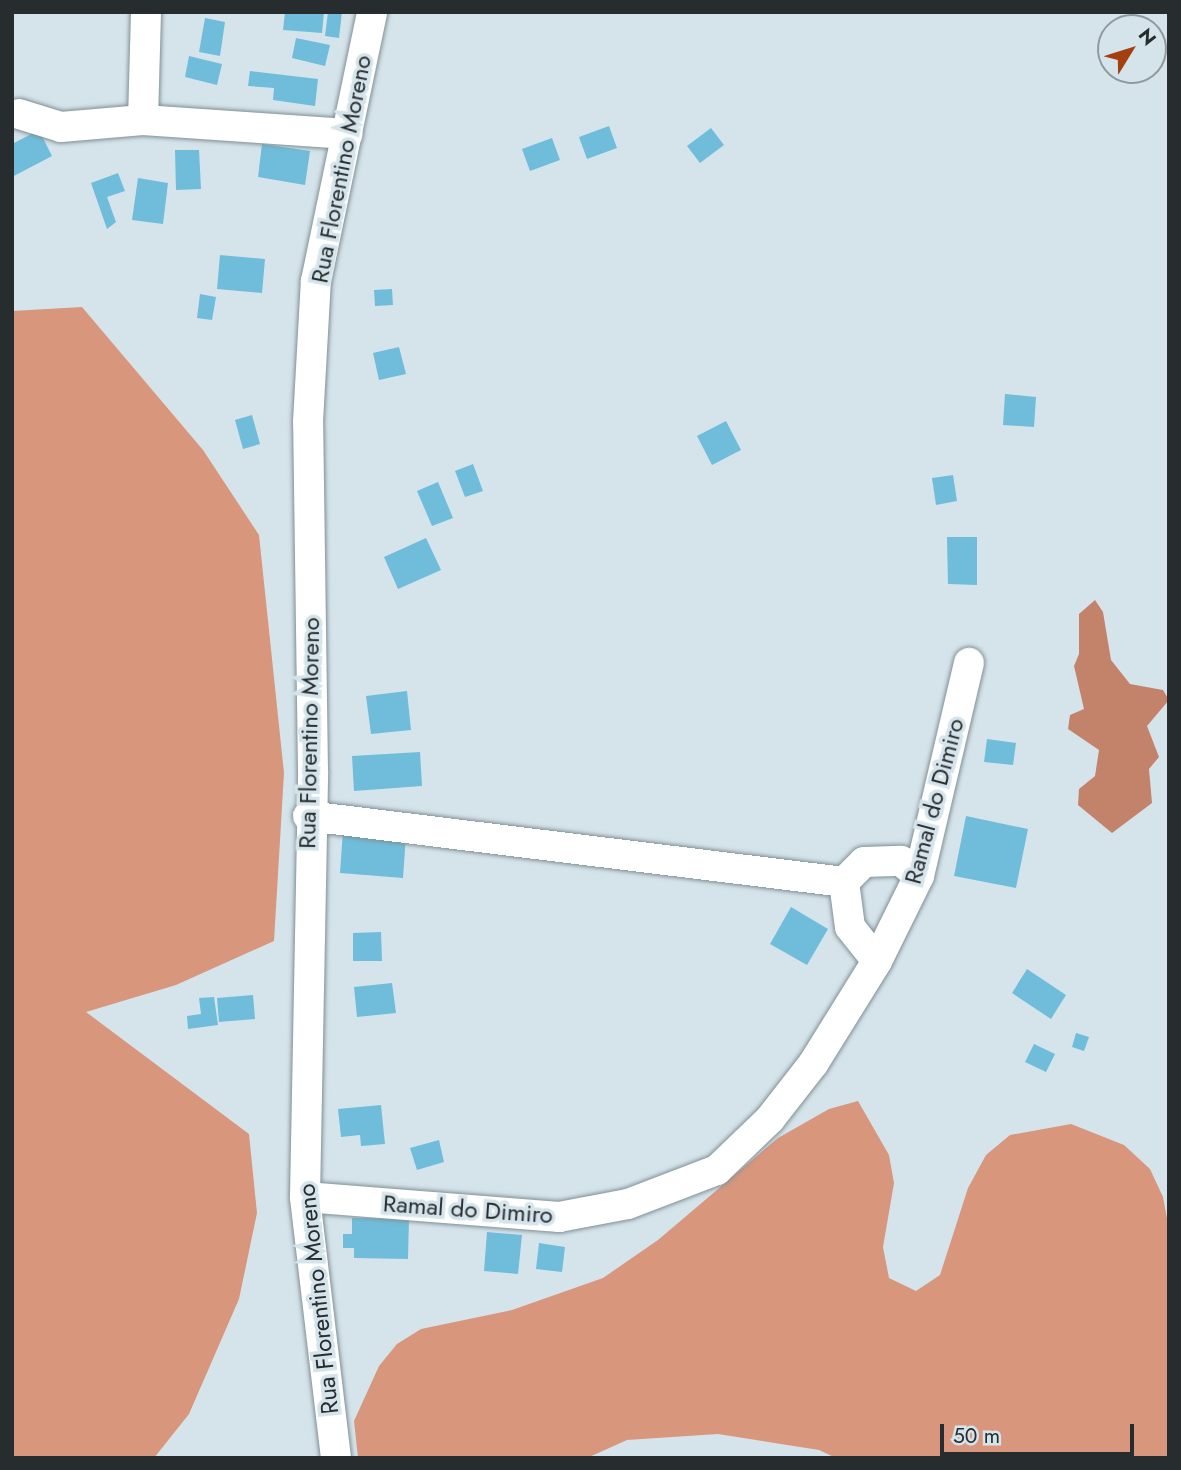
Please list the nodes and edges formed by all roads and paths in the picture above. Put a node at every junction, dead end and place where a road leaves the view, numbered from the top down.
1 (146, 12) edge
2 (372, 12) edge
3 (19, 114) dead end
4 (143, 120) junction
5 (348, 134) junction
6 (969, 663) dead end
7 (308, 816) junction
8 (919, 876) junction
9 (844, 883) junction
10 (877, 961) junction
11 (305, 1197) junction
12 (336, 1458) edge

1 - 4 street
2 - 5 street, Rua Florentino Moreno
3 - 4 street
4 - 5 street
5 - 7 street, Rua Florentino Moreno
6 - 8 street, Ramal do Dimiro
7 - 9 street
7 - 11 street, Rua Florentino Moreno
8 - 9 street
8 - 10 street, Ramal do Dimiro
9 - 10 street
10 - 11 street, Ramal do Dimiro
11 - 12 street, Rua Florentino Moreno

